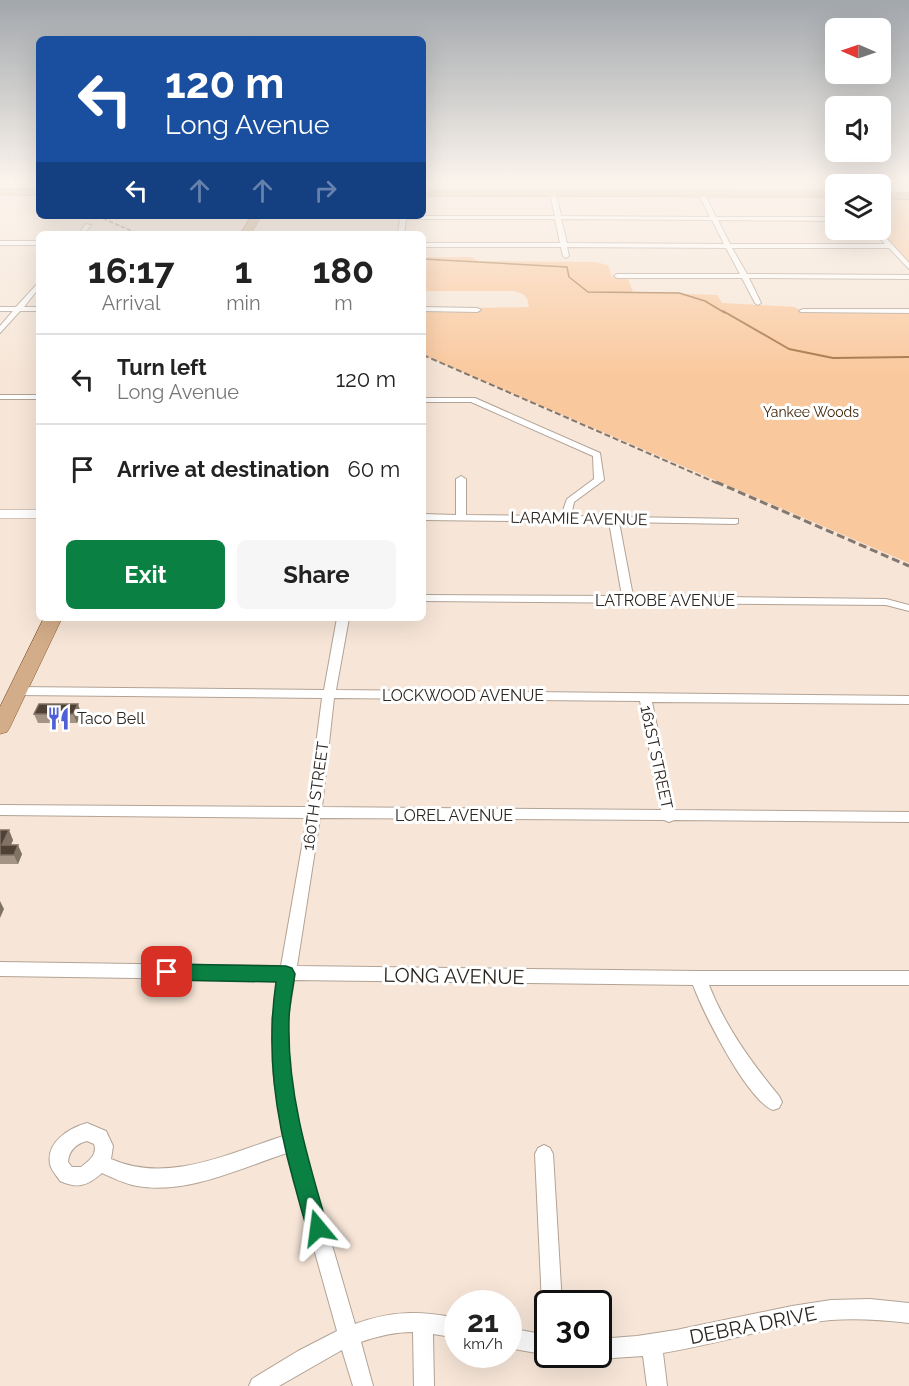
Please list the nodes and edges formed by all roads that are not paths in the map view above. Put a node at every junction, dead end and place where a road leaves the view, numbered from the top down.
1 (728, 246) edge
2 (891, 246) edge
3 (564, 247) edge
4 (566, 256) dead end
5 (909, 267) edge
6 (617, 276) dead end
7 (744, 276) junction
8 (909, 277) edge
9 (36, 288) edge
10 (758, 303) dead end
11 (0, 309) edge
12 (18, 309) junction
13 (36, 309) edge
14 (426, 309) edge
15 (477, 310) dead end
16 (803, 311) dead end
17 (909, 311) edge
18 (0, 331) edge
19 (0, 397) edge
20 (36, 398) edge
21 (426, 400) edge
22 (461, 479) dead end
23 (0, 514) edge
24 (36, 515) edge
25 (426, 517) edge
26 (461, 517) junction
27 (566, 517) junction
28 (613, 519) junction
29 (735, 521) dead end
30 (426, 598) edge
31 (628, 600) junction
32 (908, 607) edge
33 (52, 621) edge
34 (342, 621) edge
35 (18, 692) junction
36 (329, 694) junction
37 (645, 697) junction
38 (909, 699) edge
39 (0, 728) edge
40 (0, 810) edge
41 (314, 814) junction
42 (669, 817) junction
43 (909, 817) edge
44 (0, 969) edge
45 (286, 974) junction
46 (698, 978) junction
47 (909, 978) edge
48 (773, 1102) dead end
49 (293, 1142) junction
50 (544, 1154) dead end
51 (100, 1163) dead end
52 (551, 1290) edge
53 (909, 1313) edge
54 (423, 1322) junction
55 (444, 1326) edge
56 (348, 1336) junction
57 (652, 1346) junction
58 (612, 1348) edge
59 (259, 1386) edge
60 (363, 1386) edge
61 (424, 1386) edge
62 (657, 1386) edge

1 - 7 street
2 - 5 street
3 - 4 street
6 - 7 street
7 - 8 street
7 - 10 street
9 - 12 street
11 - 12 street
12 - 13 street
12 - 18 street
14 - 15 street
16 - 17 street
19 - 20 street
21 - 27 street
22 - 26 street
23 - 24 street
25 - 26 street, LARAMIE AVENUE
26 - 27 street, LARAMIE AVENUE
27 - 28 street, LARAMIE AVENUE
28 - 29 street, LARAMIE AVENUE
28 - 31 street
30 - 31 street, LATROBE AVENUE
31 - 32 street, LATROBE AVENUE
33 - 35 main road
34 - 36 street, 160TH STREET
35 - 36 street, LOCKWOOD AVENUE
35 - 39 main road
36 - 37 street, LOCKWOOD AVENUE
36 - 41 street, 160TH STREET
37 - 38 street, LOCKWOOD AVENUE
37 - 42 street, 161ST STREET
40 - 41 street, LOREL AVENUE
41 - 42 street, LOREL AVENUE
41 - 45 street, 160TH STREET
42 - 43 street, LOREL AVENUE
44 - 45 street, LONG AVENUE
45 - 46 street, LONG AVENUE
45 - 49 street, 160TH STREET
46 - 47 street, LONG AVENUE
46 - 48 street
49 - 51 street
49 - 56 street, 160TH STREET
50 - 52 street
53 - 57 street, DEBRA DRIVE
54 - 55 street
54 - 56 street
54 - 61 street
56 - 59 street
56 - 60 street, 160TH STREET
57 - 58 street, DEBRA DRIVE
57 - 62 street

